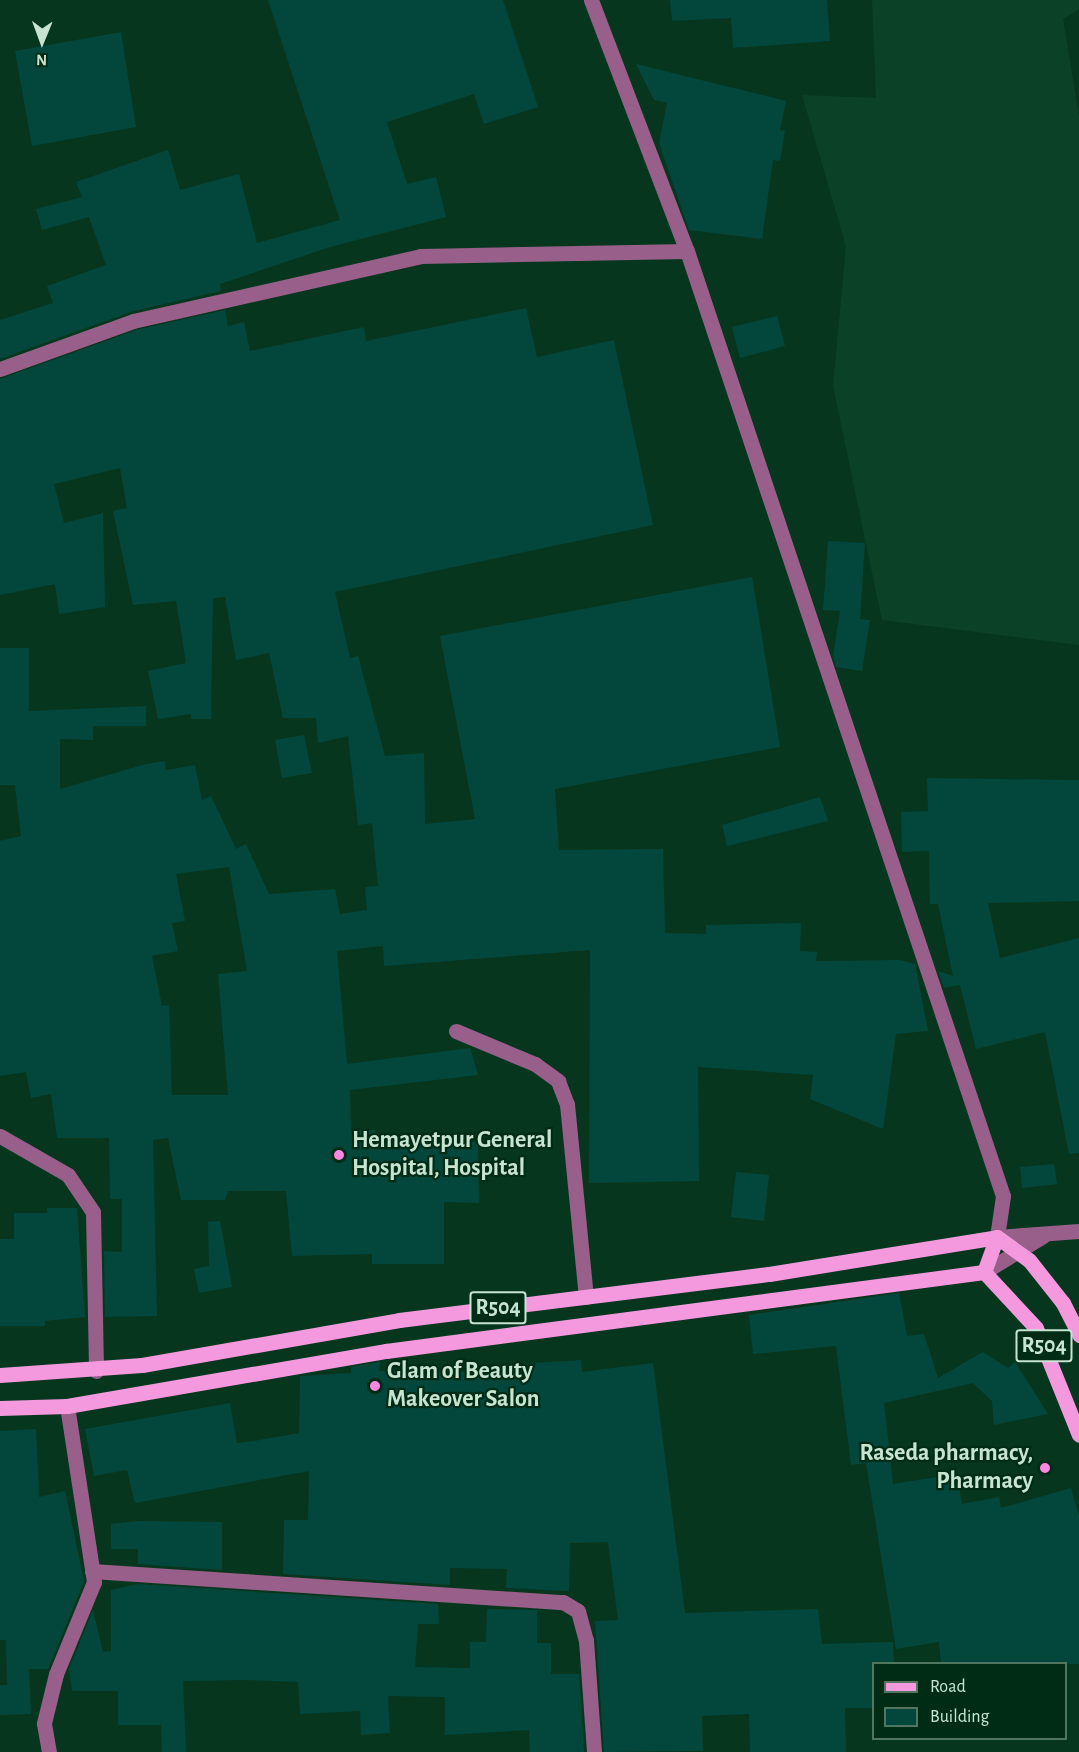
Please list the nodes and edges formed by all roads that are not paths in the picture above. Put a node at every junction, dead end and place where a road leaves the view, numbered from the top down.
1 (591, 0) edge
2 (687, 251) junction
3 (0, 369) edge
4 (456, 1031) dead end
5 (0, 1136) edge
6 (1079, 1232) edge
7 (1048, 1233) junction
8 (997, 1237) junction
9 (1018, 1251) junction
10 (984, 1272) junction
11 (586, 1297) junction
12 (1079, 1335) edge
13 (96, 1371) junction
14 (0, 1375) edge
15 (67, 1406) junction
16 (0, 1408) edge
17 (1079, 1435) edge
18 (92, 1571) junction
19 (49, 1752) edge
20 (594, 1752) edge

1 - 2 street
2 - 3 street
2 - 8 street
4 - 11 street
5 - 13 street
6 - 7 street
7 - 8 street
7 - 9 street
8 - 9 main road, R504
8 - 10 main road
8 - 11 main road, R504
9 - 10 street
9 - 12 main road, R504
10 - 15 main road, R504
10 - 17 main road, R504
11 - 13 main road, R504
13 - 14 main road, R504
15 - 16 main road, R504
15 - 18 street
18 - 19 street
18 - 20 street

